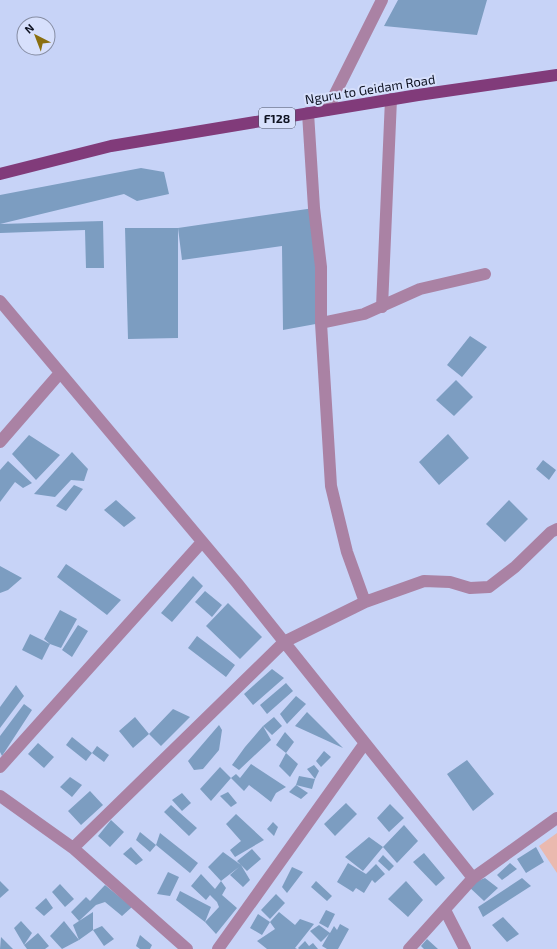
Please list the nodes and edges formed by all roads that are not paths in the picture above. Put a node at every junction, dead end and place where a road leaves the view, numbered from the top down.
1 (376, 2) edge
2 (557, 75) edge
3 (391, 99) junction
4 (326, 110) junction
5 (308, 113) junction
6 (0, 174) edge
7 (485, 274) dead end
8 (0, 302) edge
9 (382, 307) junction
10 (321, 323) junction
11 (60, 373) junction
12 (2, 437) edge
13 (557, 529) edge
14 (202, 542) junction
15 (365, 602) junction
16 (284, 642) junction
17 (365, 743) junction
18 (0, 767) edge
19 (0, 796) edge
20 (557, 818) edge
21 (73, 848) junction
22 (473, 878) junction
23 (445, 910) junction
24 (187, 949) edge
25 (218, 949) edge
26 (409, 949) edge
27 (465, 949) edge

1 - 4 street
2 - 3 main road, Nguru to Geidam Road / F128
3 - 4 main road, Nguru to Geidam Road / F128
3 - 9 street
4 - 5 main road, Nguru to Geidam Road / F128
5 - 6 main road, Nguru to Geidam Road / F128
5 - 10 street
7 - 9 street
8 - 11 street
9 - 10 street
10 - 15 street
11 - 12 street
11 - 14 street
13 - 15 street
14 - 16 street
14 - 18 street
15 - 16 street
16 - 17 street
16 - 21 street
17 - 22 street
17 - 25 street
19 - 21 street
20 - 22 street
21 - 24 street
22 - 23 street
23 - 26 street
23 - 27 street

